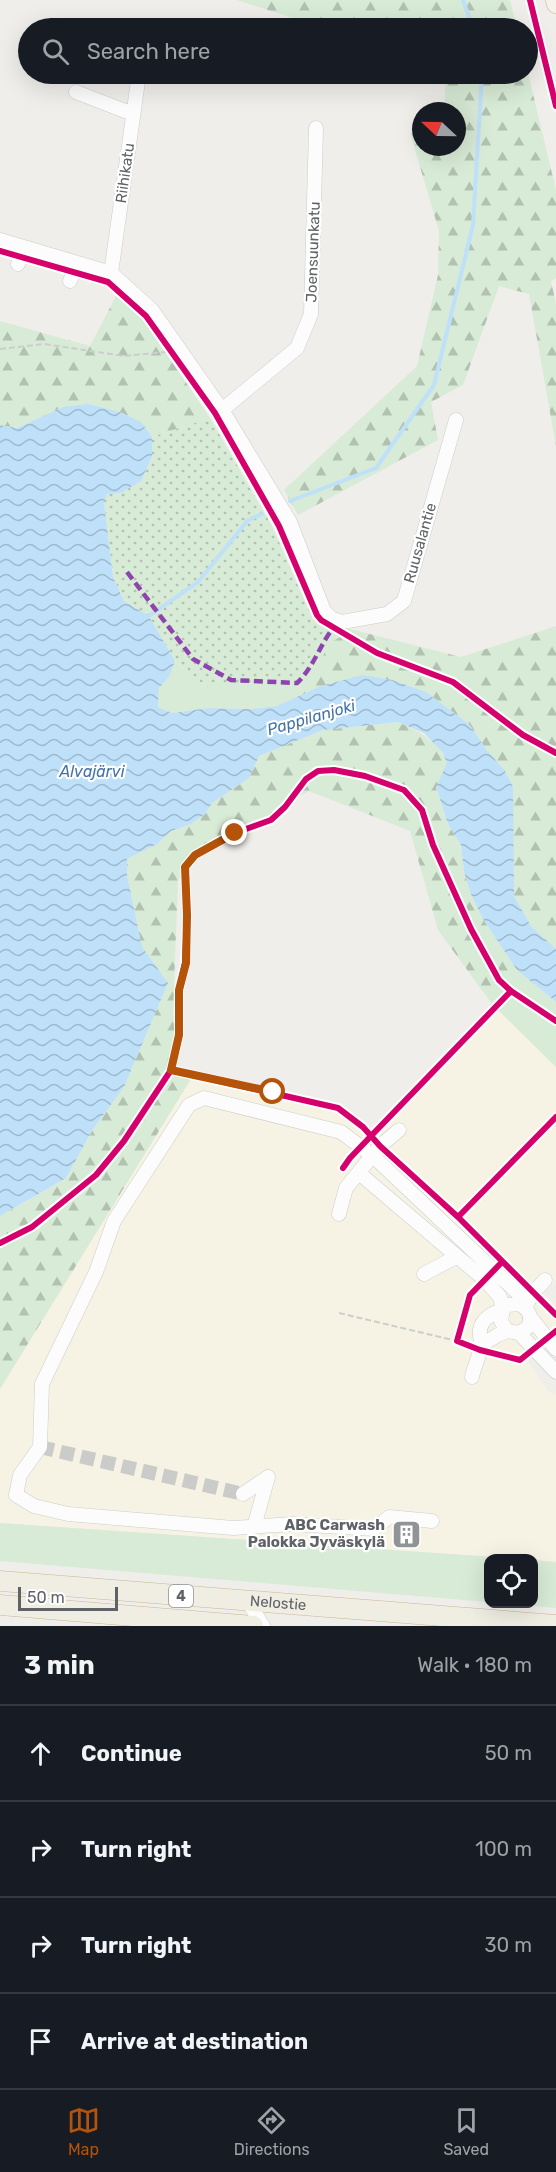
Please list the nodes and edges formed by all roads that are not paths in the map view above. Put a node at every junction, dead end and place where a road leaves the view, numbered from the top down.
1 (138, 84) edge
2 (76, 92) dead end
3 (133, 114) junction
4 (316, 128) dead end
5 (0, 240) edge
6 (26, 248) junction
7 (77, 263) junction
8 (18, 264) dead end
9 (111, 273) junction
10 (70, 281) dead end
11 (222, 410) junction
12 (456, 420) dead end
13 (399, 1130) dead end
14 (373, 1155) junction
15 (359, 1173) junction
16 (339, 1214) dead end
17 (456, 1257) junction
18 (424, 1274) dead end
19 (546, 1280) dead end
20 (503, 1310) junction
21 (528, 1312) junction
22 (513, 1332) junction
23 (481, 1348) junction
24 (556, 1349) edge
25 (556, 1372) edge
26 (472, 1377) dead end
27 (243, 1494) dead end
28 (432, 1521) dead end
29 (254, 1527) junction
30 (0, 1581) edge
31 (247, 1600) junction
32 (0, 1605) edge
33 (556, 1625) edge
34 (253, 1626) edge
35 (263, 1626) edge

1 - 3 street, Riihikatu
2 - 3 street
3 - 9 street, Riihikatu
4 - 11 street, Joensuunkatu
5 - 6 street, Ruusalantie
6 - 7 street, Ruusalantie
6 - 8 street
7 - 9 street, Ruusalantie
7 - 10 street
9 - 11 street, Ruusalantie
11 - 12 street, Ruusalantie
13 - 14 street
14 - 15 street
14 - 21 street
14 - 29 street
15 - 16 street
15 - 17 street
17 - 18 street
17 - 20 street
19 - 21 street
20 - 21 street
20 - 22 street
20 - 23 street
21 - 22 street
21 - 24 street
22 - 23 street
22 - 25 street
23 - 26 street
27 - 29 street
28 - 29 street
30 - 31 highway, Nelostie / 4
31 - 33 highway, Nelostie / 4
31 - 35 street
32 - 34 highway, Nelostie / 4

